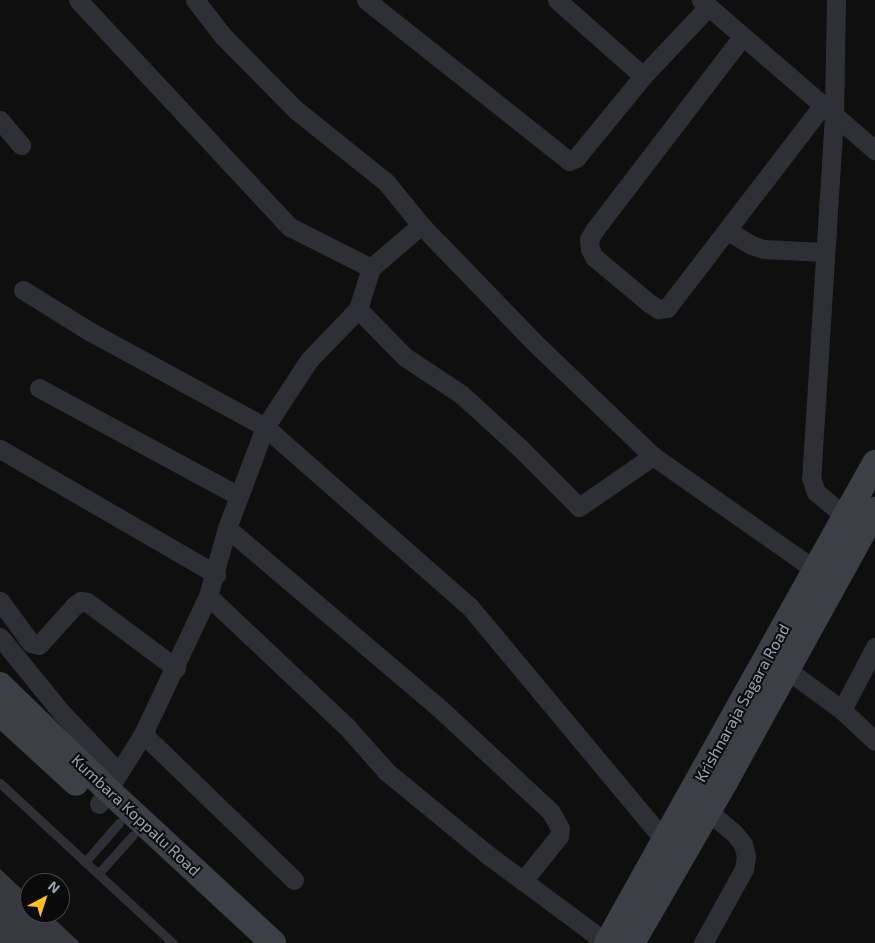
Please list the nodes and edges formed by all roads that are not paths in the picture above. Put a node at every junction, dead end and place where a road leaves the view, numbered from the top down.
1 (78, 0) edge
2 (195, 0) edge
3 (366, 0) edge
4 (557, 0) edge
5 (836, 0) edge
6 (705, 3) edge
7 (742, 37) junction
8 (643, 76) junction
9 (828, 111) junction
10 (0, 120) edge
11 (21, 145) dead end
12 (875, 150) edge
13 (421, 226) junction
14 (728, 231) junction
15 (825, 252) junction
16 (371, 268) junction
17 (23, 290) dead end
18 (358, 309) junction
19 (39, 388) dead end
20 (265, 427) junction
21 (0, 449) edge
22 (653, 456) junction
23 (875, 463) edge
24 (240, 496) junction
25 (875, 510) edge
26 (845, 516) junction
27 (228, 528) junction
28 (815, 570) junction
29 (216, 574) junction
30 (208, 596) junction
31 (0, 601) edge
32 (0, 637) edge
33 (875, 647) edge
34 (176, 668) junction
35 (786, 669) junction
36 (0, 685) edge
37 (842, 710) junction
38 (0, 713) edge
39 (143, 734) junction
40 (875, 741) edge
41 (0, 783) edge
42 (109, 789) junction
43 (708, 811) junction
44 (126, 829) junction
45 (666, 842) junction
46 (85, 862) junction
47 (98, 874) junction
48 (294, 880) dead end
49 (523, 881) junction
50 (173, 943) edge
51 (249, 943) edge
52 (273, 943) edge
53 (607, 943) edge
54 (632, 943) edge
55 (703, 943) edge

1 - 16 street
2 - 13 street
3 - 8 street
4 - 8 street
5 - 9 street
6 - 7 street
6 - 8 street
7 - 9 street
7 - 14 street
9 - 12 street
9 - 14 street
9 - 15 street
10 - 11 street
13 - 16 street
13 - 22 street
14 - 15 street
15 - 26 street
16 - 18 street
17 - 20 street
18 - 20 street
18 - 22 street
19 - 24 street
20 - 24 street
20 - 45 street
21 - 29 street
22 - 28 street
23 - 26 main road, Krishnaraja Sagara Road
24 - 27 street
25 - 35 main road, Krishnaraja Sagara Road
26 - 28 main road, Krishnaraja Sagara Road
27 - 29 street
27 - 49 street
28 - 45 main road, Krishnaraja Sagara Road
29 - 30 street
30 - 34 street
30 - 49 street
31 - 34 street
32 - 42 street
33 - 37 street
34 - 39 street
35 - 37 street
35 - 43 main road, Krishnaraja Sagara Road
36 - 42 main road, Kumbara Koppalu Road
37 - 40 street
38 - 42 main road, Kumbara Koppalu Road
39 - 42 street
39 - 48 street
41 - 46 lane
42 - 44 main road, Kumbara Koppalu Road
42 - 52 main road, Kumbara Koppalu Road
43 - 54 main road, Krishnaraja Sagara Road
43 - 55 street
44 - 46 lane
44 - 47 lane
44 - 51 main road, Kumbara Koppalu Road
45 - 53 main road, Krishnaraja Sagara Road
46 - 47 lane
47 - 50 lane
49 - 53 street

